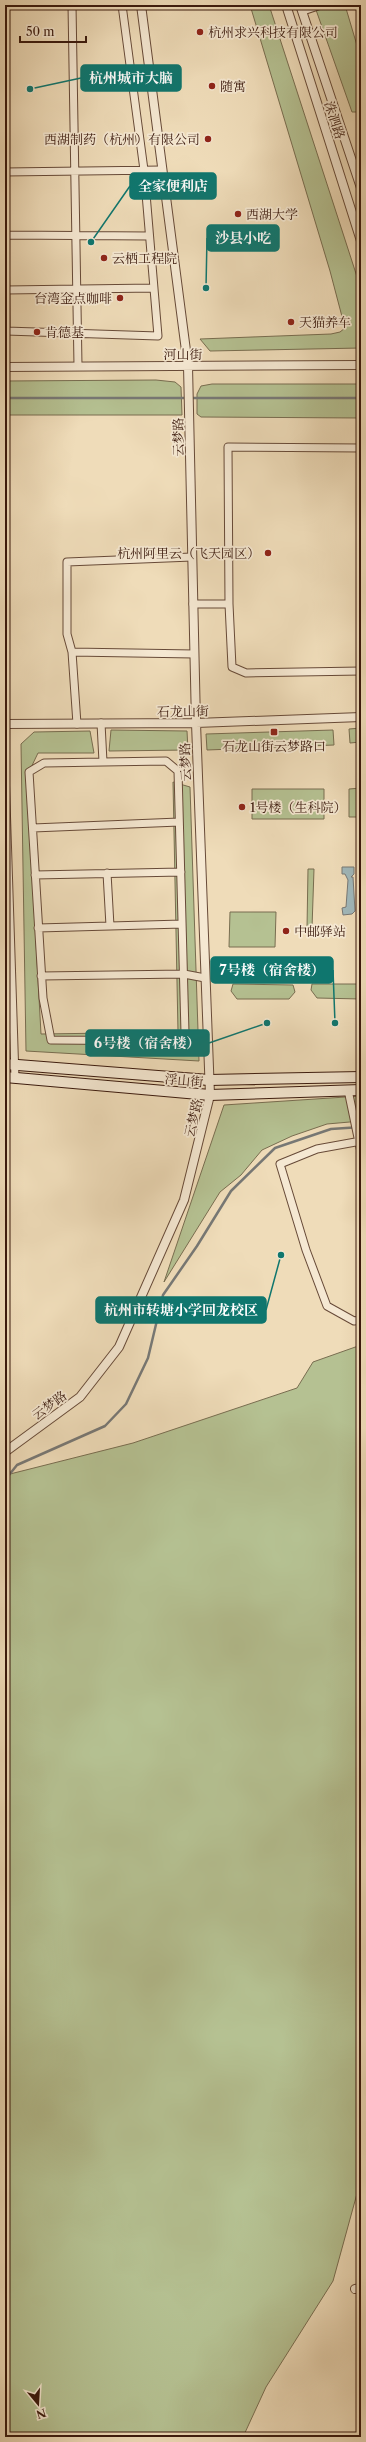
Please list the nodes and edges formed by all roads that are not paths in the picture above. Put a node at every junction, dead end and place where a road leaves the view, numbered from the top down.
1 (72, 5) edge
2 (122, 5) edge
3 (140, 5) edge
4 (286, 5) edge
5 (321, 5) edge
6 (301, 8) edge
7 (144, 170) junction
8 (162, 170) junction
9 (75, 171) junction
10 (5, 172) edge
11 (361, 188) edge
12 (5, 216) edge
13 (5, 235) edge
14 (76, 235) junction
15 (149, 236) junction
16 (361, 241) edge
17 (154, 288) junction
18 (77, 289) junction
19 (6, 290) junction
20 (6, 331) edge
21 (78, 335) junction
22 (361, 364) edge
23 (78, 366) junction
24 (188, 366) junction
25 (5, 367) edge
26 (361, 448) edge
27 (192, 557) junction
28 (193, 604) junction
29 (229, 604) junction
30 (72, 652) junction
31 (194, 654) junction
32 (361, 672) edge
33 (361, 717) edge
34 (196, 723) junction
35 (5, 724) edge
36 (77, 724) junction
37 (101, 724) junction
38 (103, 762) junction
39 (5, 770) edge
40 (179, 822) junction
41 (32, 828) junction
42 (6, 845) edge
43 (181, 872) junction
44 (107, 873) junction
45 (35, 875) junction
46 (8, 905) edge
47 (182, 924) junction
48 (110, 926) junction
49 (38, 928) junction
50 (9, 969) edge
51 (184, 974) junction
52 (41, 976) junction
53 (205, 978) junction
54 (5, 1064) edge
55 (16, 1064) junction
56 (361, 1077) edge
57 (10, 1078) edge
58 (209, 1080) junction
59 (348, 1090) junction
60 (361, 1090) edge
61 (210, 1095) junction
62 (360, 1141) edge
63 (361, 1152) edge
64 (361, 1320) edge
65 (5, 1452) edge

1 - 9 street
2 - 7 street
3 - 8 street, 云梦路
4 - 16 street, 洙泗路
5 - 6 street
6 - 11 street, 洙泗路
7 - 8 street
7 - 9 street
7 - 15 street
8 - 24 street, 云梦路
9 - 10 street
9 - 14 street
12 - 13 street
13 - 14 street
13 - 19 street
14 - 15 street
14 - 18 street
15 - 17 street
17 - 18 street
17 - 21 street
18 - 19 street
18 - 21 street
19 - 20 street
20 - 21 street
21 - 23 street
22 - 24 street, 河山街
23 - 24 street, 河山街
23 - 25 street, 河山街
24 - 27 street, 云梦路
26 - 29 street
27 - 28 street, 云梦路
27 - 30 street
28 - 29 street
28 - 31 street, 云梦路
29 - 32 street
30 - 31 street
30 - 36 street
31 - 34 street, 云梦路
33 - 34 street, 石龙山街
34 - 37 street, 石龙山街
34 - 53 street, 云梦路
35 - 36 street, 石龙山街
36 - 37 street, 石龙山街
37 - 38 street
38 - 40 street
38 - 41 street
39 - 42 street
40 - 41 street
40 - 43 street
41 - 45 street
42 - 46 street
43 - 44 street
43 - 47 street
44 - 45 street
44 - 48 street
45 - 49 street
46 - 50 street
47 - 48 street
47 - 51 street
48 - 49 street
49 - 52 street
50 - 55 street
51 - 52 street
51 - 52 street
51 - 53 street
53 - 58 street, 云梦路
54 - 55 main road, 浮山街
55 - 57 street
55 - 58 main road, 浮山街
56 - 58 main road, 浮山街
57 - 61 main road, 浮山街
58 - 61 street, 云梦路
59 - 60 main road, 浮山街
59 - 61 main road, 浮山街
59 - 62 street
61 - 65 street, 云梦路
62 - 63 street
62 - 64 street

